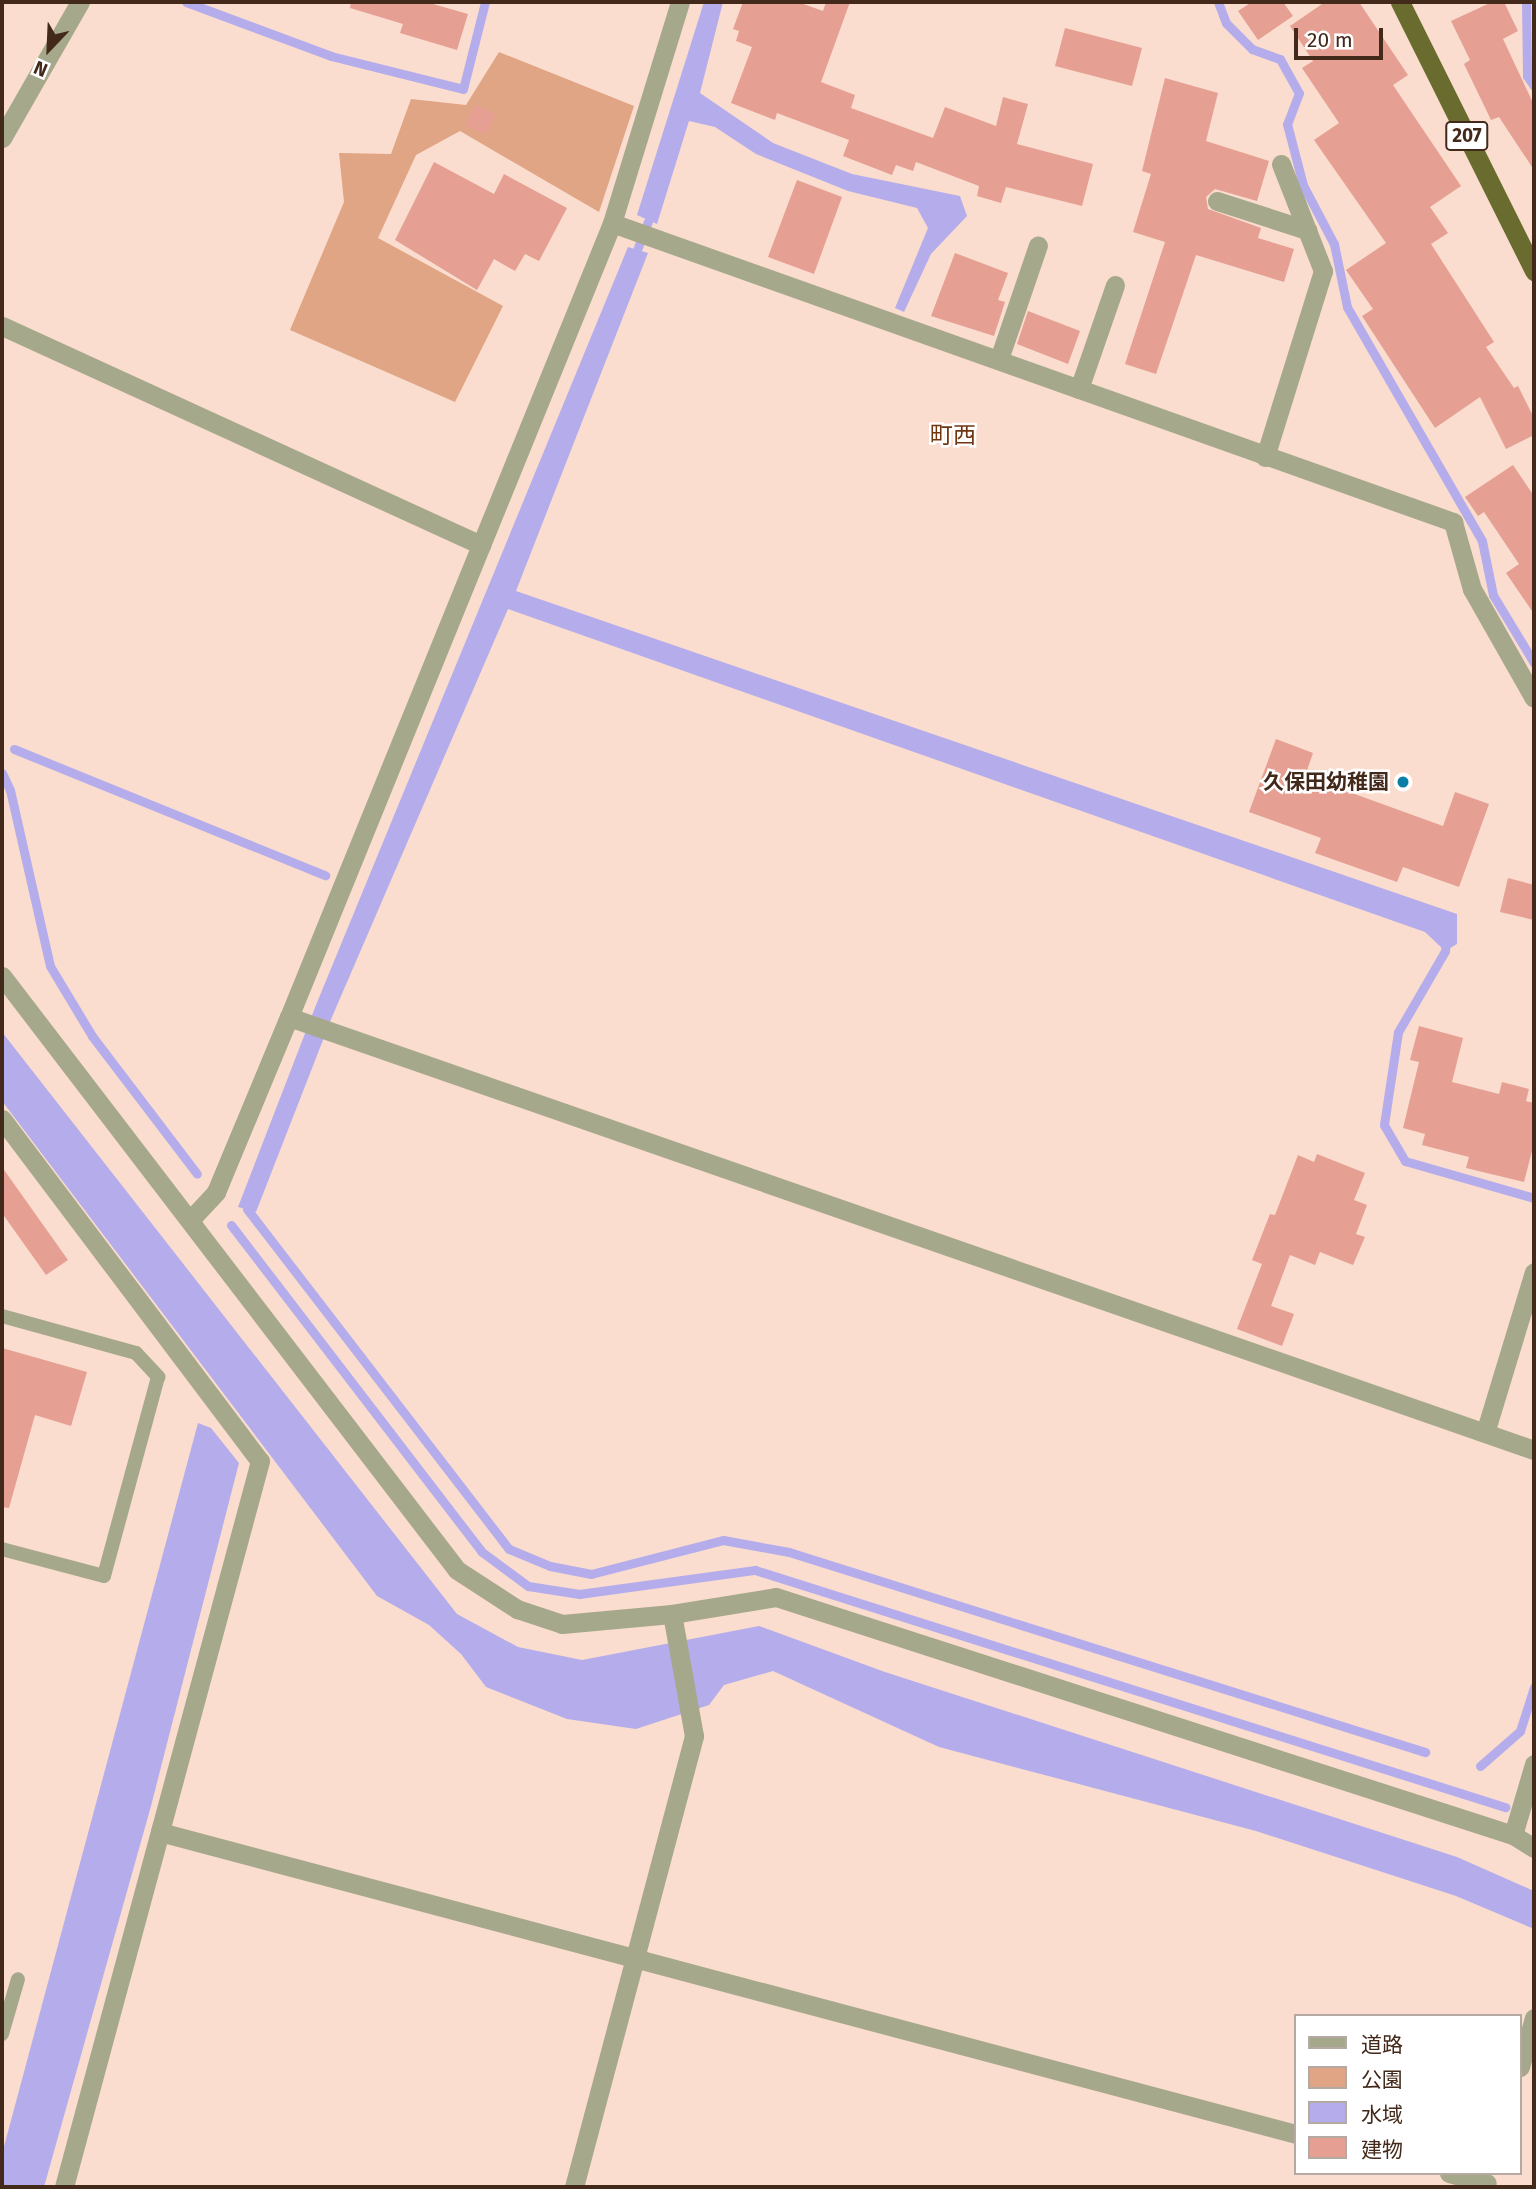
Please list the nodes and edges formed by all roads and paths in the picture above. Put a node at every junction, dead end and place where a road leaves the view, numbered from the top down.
1 (80, 2) edge
2 (680, 2) edge
3 (1400, 2) edge
4 (2, 138) edge
5 (1280, 164) dead end
6 (1217, 201) dead end
7 (612, 223) junction
8 (1307, 230) junction
9 (1038, 245) dead end
10 (1534, 271) edge
11 (1115, 285) dead end
12 (2, 326) edge
13 (999, 359) junction
14 (1079, 389) junction
15 (1265, 457) junction
16 (481, 545) junction
17 (1534, 698) edge
18 (4, 983) edge
19 (295, 1019) junction
20 (2, 1119) edge
21 (191, 1219) junction
22 (1534, 1272) edge
23 (2, 1316) edge
24 (1485, 1433) junction
25 (1534, 1450) edge
26 (2, 1549) edge
27 (672, 1614) junction
28 (1534, 1764) edge
29 (160, 1832) junction
30 (1513, 1835) junction
31 (1534, 1848) edge
32 (635, 1961) junction
33 (18, 1979) dead end
34 (1534, 2018) edge
35 (4, 2019) edge
36 (2, 2034) edge
37 (1522, 2060) edge
38 (1294, 2133) edge
39 (1458, 2175) edge
40 (1487, 2181) edge
41 (64, 2187) edge
42 (574, 2187) edge

1 - 4 street
2 - 7 street
3 - 10 highway, 207
5 - 8 street
6 - 8 street
7 - 13 street
7 - 16 street
8 - 15 street
9 - 13 street
11 - 14 street
12 - 16 street
13 - 14 street
14 - 15 street
15 - 17 street
16 - 19 street
18 - 21 street
19 - 21 street
19 - 24 street
20 - 29 street
21 - 27 street
22 - 24 street
23 - 26 lane
24 - 25 street
27 - 30 street
27 - 32 street
28 - 30 street
29 - 32 street
29 - 41 street
30 - 31 street
32 - 38 street
32 - 42 street
33 - 35 lane
34 - 37 street
35 - 36 lane
39 - 40 street

